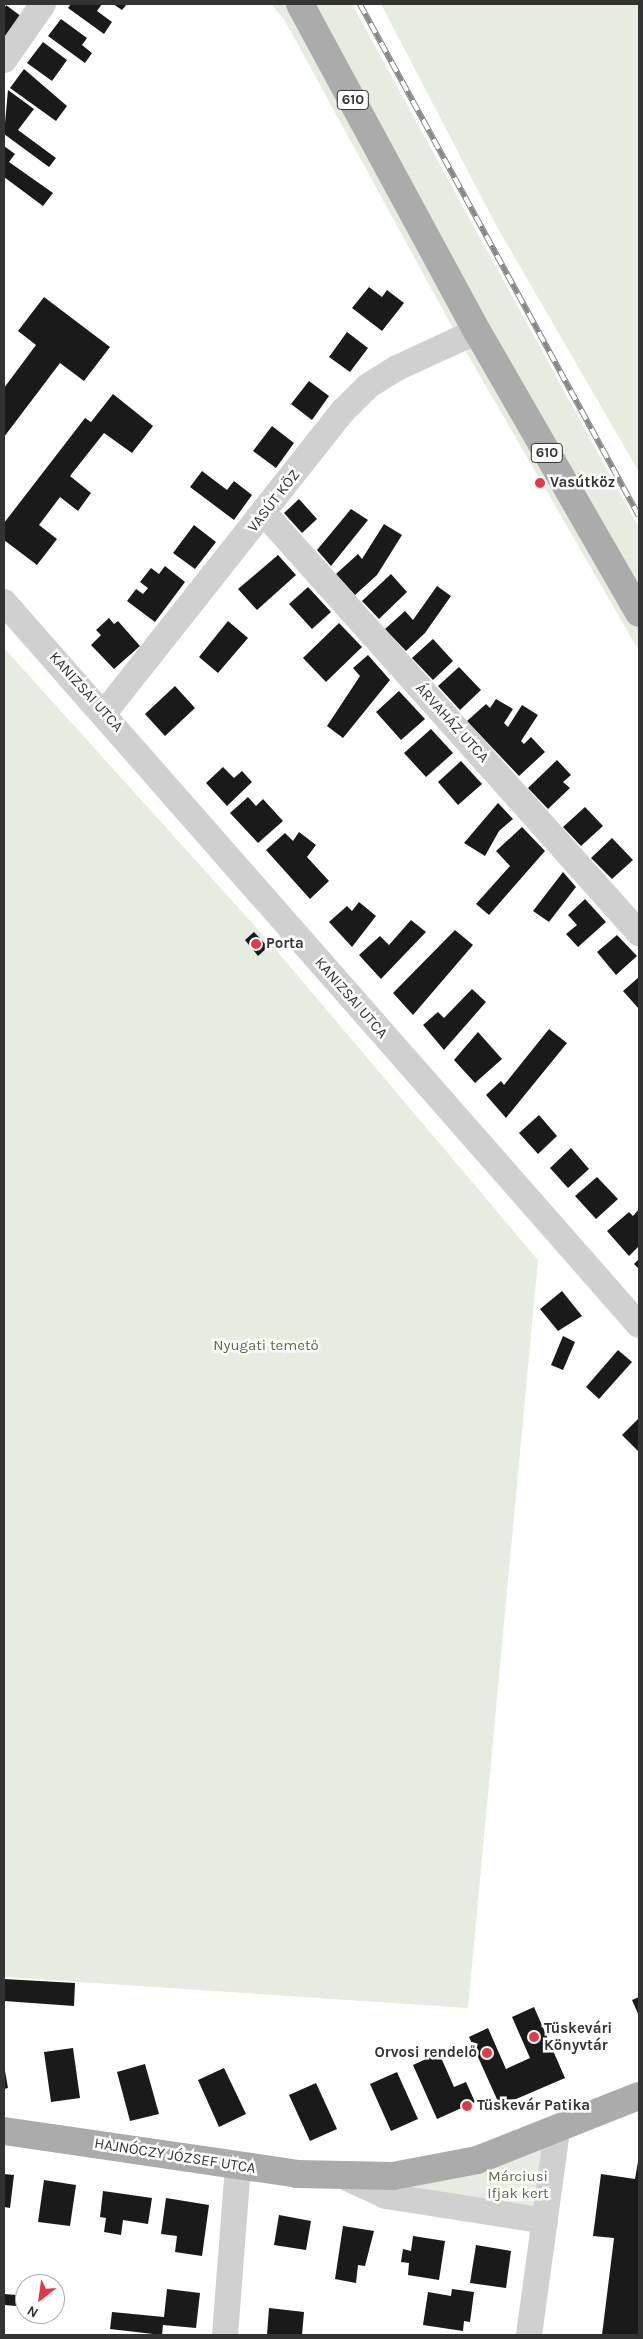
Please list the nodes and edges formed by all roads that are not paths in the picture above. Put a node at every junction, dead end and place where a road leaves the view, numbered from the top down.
1 (43, 4) edge
2 (300, 4) edge
3 (4, 60) edge
4 (476, 330) junction
5 (265, 514) junction
6 (4, 602) edge
7 (639, 613) edge
8 (105, 712) junction
9 (639, 933) edge
10 (639, 1325) edge
11 (639, 2096) edge
12 (4, 2130) edge
13 (557, 2131) junction
14 (238, 2166) junction
15 (346, 2178) junction
16 (545, 2220) junction
17 (225, 2335) edge
18 (529, 2335) edge

1 - 3 street
2 - 4 main road, 610
4 - 5 street, VASÚT KÖZ
4 - 7 main road, 610
5 - 8 street, VASÚT KÖZ
5 - 9 street, ÁRVAHÁZ UTCA
6 - 8 street, KANIZSAI UTCA
8 - 10 street, KANIZSAI UTCA
11 - 13 main road, HAJNÓCZY JÓZSEF UTCA
12 - 14 main road, HAJNÓCZY JÓZSEF UTCA
13 - 15 main road, HAJNÓCZY JÓZSEF UTCA
13 - 16 street
14 - 15 main road, HAJNÓCZY JÓZSEF UTCA
14 - 17 street
15 - 16 street, HAJNÓCZY JÓZSEF UTCA
16 - 18 street

